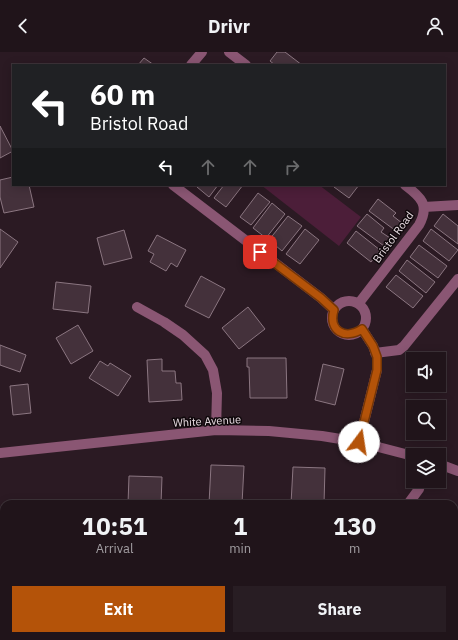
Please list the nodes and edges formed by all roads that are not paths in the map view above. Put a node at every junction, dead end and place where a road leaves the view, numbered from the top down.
1 (202, 52) edge
2 (229, 52) edge
3 (192, 64) edge
4 (245, 64) edge
5 (174, 186) edge
6 (406, 186) edge
7 (458, 205) edge
8 (424, 207) junction
9 (458, 279) edge
10 (359, 303) junction
11 (137, 308) dead end
12 (334, 310) junction
13 (362, 329) junction
14 (375, 353) junction
15 (216, 430) junction
16 (359, 442) junction
17 (0, 453) edge
18 (406, 454) edge
19 (446, 466) edge
20 (458, 470) edge
21 (419, 488) edge
22 (411, 500) edge

1 - 3 street
2 - 4 street
5 - 12 street
6 - 8 street, Bristol Road
7 - 8 street
8 - 10 street, Bristol Road
9 - 14 street
10 - 12 street
10 - 13 street
11 - 15 street
12 - 13 street
13 - 14 street
14 - 16 street
15 - 16 street, White Avenue
15 - 17 street, White Avenue
16 - 18 street, White Avenue
19 - 20 street
21 - 22 street

